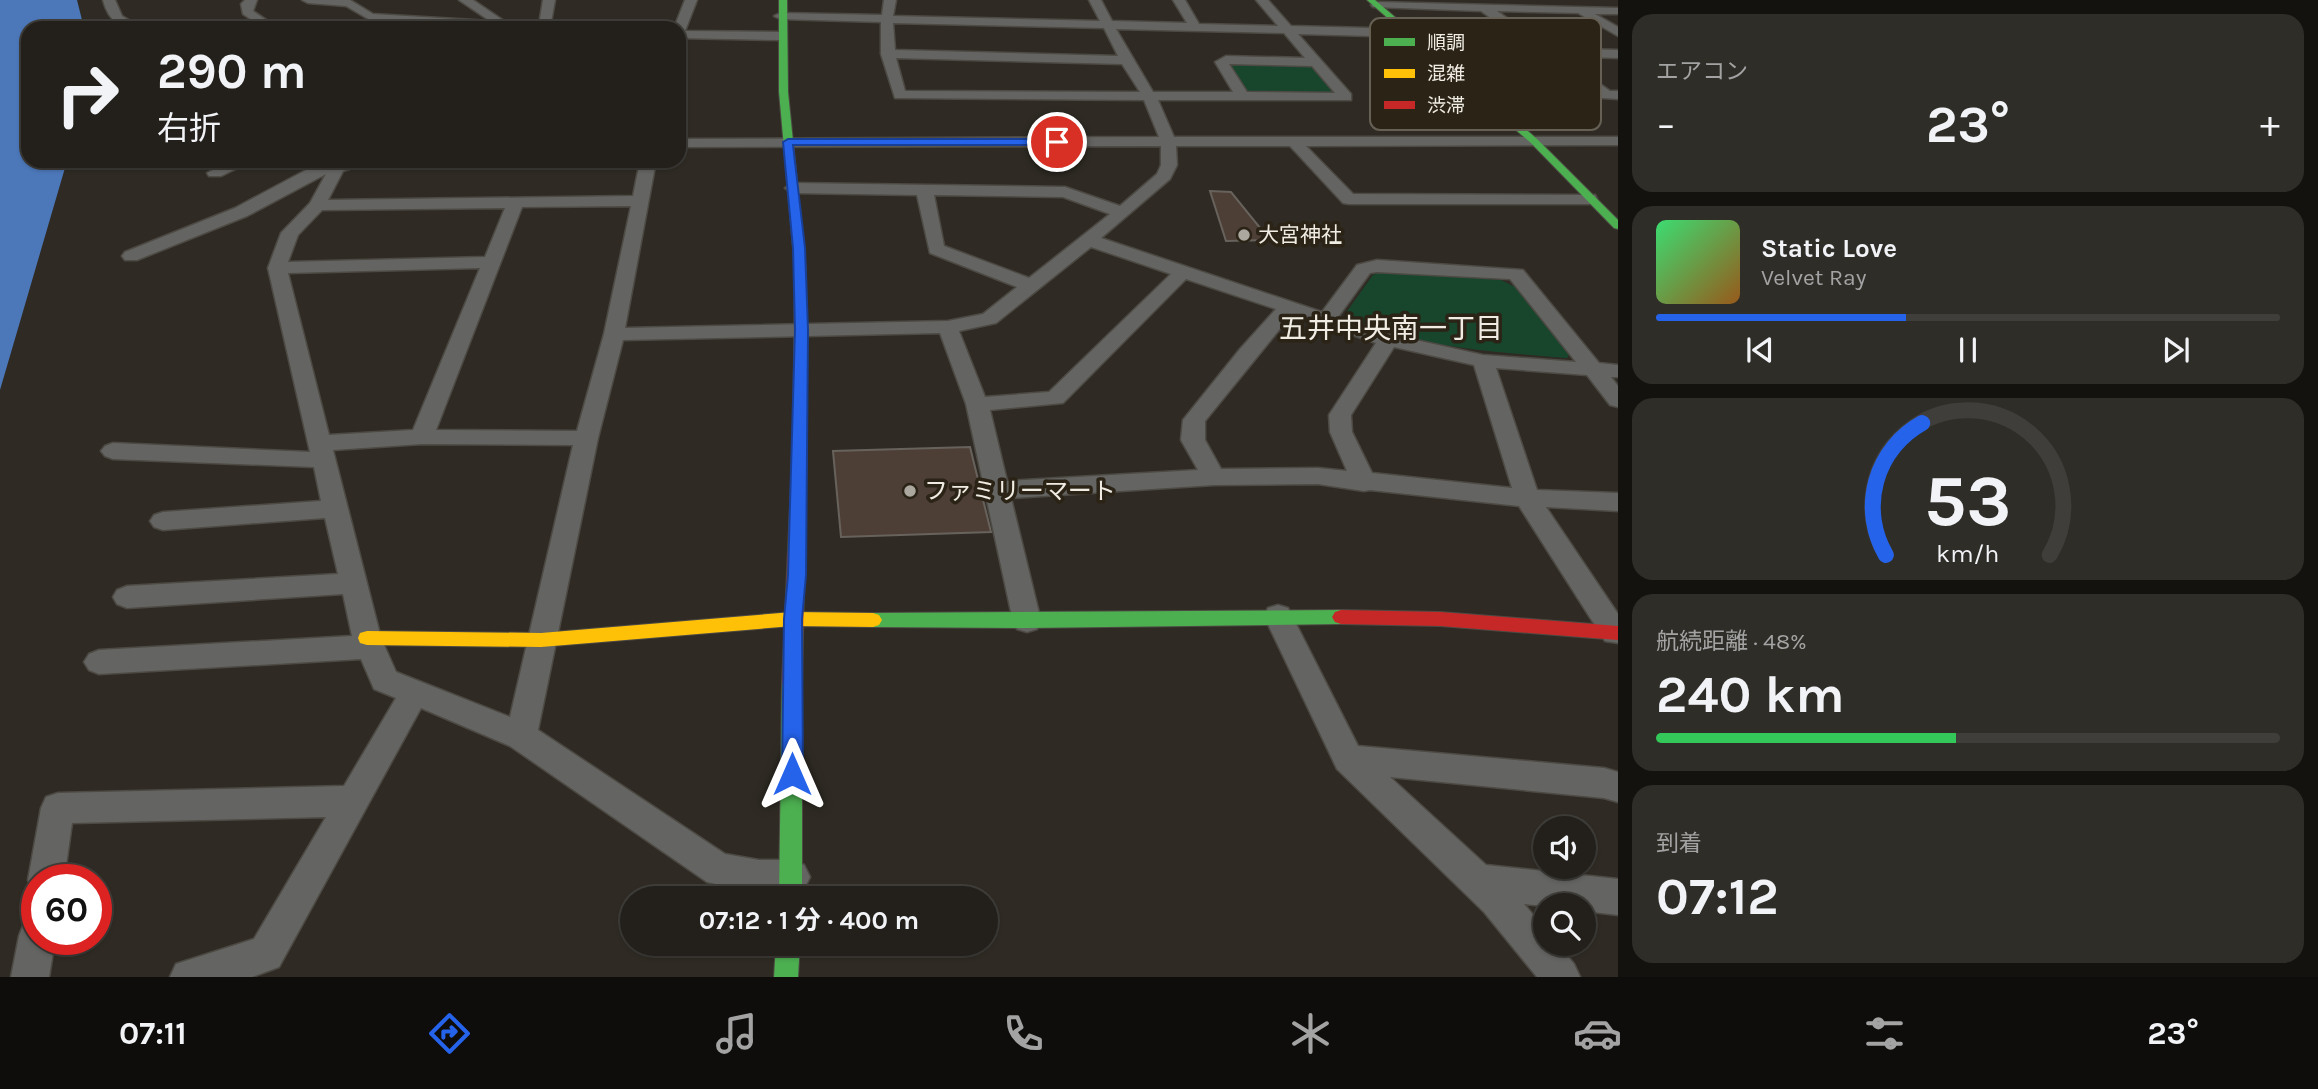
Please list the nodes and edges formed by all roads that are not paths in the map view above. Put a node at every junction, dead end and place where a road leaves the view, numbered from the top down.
1 (109, 0) edge
2 (251, 0) edge
3 (308, 0) edge
4 (466, 0) edge
5 (549, 0) edge
6 (691, 0) edge
7 (891, 0) edge
8 (1095, 0) edge
9 (1179, 0) edge
10 (1262, 0) edge
11 (1564, 0) edge
12 (352, 1) edge
13 (1374, 3) edge
14 (1479, 4) edge
15 (782, 8) edge
16 (1579, 10) junction
17 (1618, 11) edge
18 (1392, 18) edge
19 (1499, 18) edge
20 (1593, 18) edge
21 (886, 20) junction
22 (120, 21) edge
23 (261, 21) edge
24 (424, 21) edge
25 (496, 21) edge
26 (545, 21) edge
27 (683, 21) edge
28 (1601, 22) edge
29 (1108, 25) junction
30 (1196, 28) junction
31 (1290, 31) junction
32 (686, 32) edge
33 (1370, 32) edge
34 (1618, 32) edge
35 (780, 36) junction
36 (887, 54) junction
37 (1126, 60) junction
38 (1317, 62) junction
39 (1601, 91) edge
40 (1618, 95) edge
41 (1149, 96) junction
42 (1242, 96) junction
43 (1521, 130) edge
44 (1534, 141) junction
45 (1618, 141) edge
46 (788, 142) junction
47 (1168, 142) junction
48 (686, 143) edge
49 (1295, 143) junction
50 (227, 168) edge
51 (332, 168) edge
52 (338, 168) edge
53 (646, 168) edge
54 (215, 173) dead end
55 (793, 188) junction
56 (925, 192) junction
57 (1589, 199) junction
58 (639, 201) junction
59 (515, 204) junction
60 (317, 205) junction
61 (1122, 213) junction
62 (1618, 226) edge
63 (1088, 240) junction
64 (131, 256) dead end
65 (491, 261) junction
66 (277, 268) junction
67 (1184, 271) junction
68 (1032, 286) junction
69 (1288, 307) junction
70 (1326, 320) junction
71 (948, 327) junction
72 (802, 330) junction
73 (614, 334) junction
74 (1388, 340) junction
75 (1483, 361) junction
76 (1595, 370) junction
77 (1618, 371) edge
78 (1618, 400) edge
79 (977, 404) junction
80 (422, 437) junction
81 (586, 438) junction
82 (113, 451) dead end
83 (321, 452) junction
84 (1214, 477) junction
85 (1364, 483) junction
86 (999, 490) junction
87 (1527, 498) junction
88 (1618, 502) edge
89 (335, 509) junction
90 (163, 521) dead end
91 (353, 583) junction
92 (127, 597) dead end
93 (1278, 616) junction
94 (793, 619) junction
95 (1027, 621) junction
96 (1617, 633) edge
97 (541, 640) junction
98 (369, 643) junction
99 (99, 662) dead end
100 (415, 692) junction
101 (521, 736) junction
102 (1348, 760) junction
103 (1618, 787) edge
104 (353, 801) junction
105 (49, 864) edge
106 (1477, 881) junction
107 (788, 886) edge
108 (791, 886) edge
109 (1618, 897) edge
110 (34, 955) edge
111 (787, 956) edge
112 (30, 977) edge
113 (189, 977) edge
114 (786, 977) edge
115 (1560, 977) edge

1 - 22 street
2 - 23 street
3 - 12 street
4 - 25 street
5 - 26 street
6 - 27 street
7 - 21 street
8 - 29 street
9 - 30 street
10 - 31 street
11 - 16 street
12 - 24 street
13 - 14 street
13 - 18 street
14 - 16 street
14 - 19 street
15 - 21 street
15 - 35 street
16 - 17 street
16 - 20 street
21 - 29 street
21 - 36 street
28 - 34 street
29 - 30 street
29 - 37 street
30 - 31 street
31 - 33 street
31 - 38 street
32 - 35 street
35 - 46 street
36 - 37 street
36 - 41 street
37 - 41 street
38 - 42 street
38 - 42 street
39 - 40 street
41 - 42 street
41 - 47 street
43 - 44 street
44 - 45 street
44 - 49 street
44 - 57 street
46 - 47 street
46 - 48 street
46 - 55 street
47 - 49 street
47 - 61 street
49 - 57 street
50 - 54 street
51 - 64 street
52 - 60 street
53 - 58 street
55 - 56 street
55 - 72 street
56 - 61 street
56 - 68 street
57 - 62 street
58 - 59 street
58 - 73 street
59 - 60 street
59 - 65 street
60 - 66 street
61 - 63 street
63 - 67 street
63 - 68 street
65 - 66 street
65 - 80 street
66 - 83 street
67 - 69 street
67 - 79 street
68 - 71 street
69 - 70 street
69 - 84 street
70 - 74 street
70 - 76 street
71 - 72 street
71 - 79 street
72 - 73 street
72 - 94 street
73 - 81 street
74 - 75 street
74 - 85 street
75 - 76 street
75 - 87 street
76 - 77 street
76 - 78 street
79 - 86 street
80 - 81 street
80 - 83 street
81 - 97 street
82 - 83 street
83 - 89 street
84 - 85 street
84 - 86 street
85 - 87 street
86 - 95 street
87 - 88 street
87 - 96 street
89 - 90 street
89 - 91 street
91 - 92 street
91 - 98 street
93 - 95 street
93 - 96 street
93 - 102 street
94 - 95 street
94 - 97 street
94 - 108 street
97 - 98 street
97 - 101 street
98 - 99 street
98 - 100 street
100 - 101 street
100 - 104 street
101 - 107 street
102 - 103 street
102 - 106 street
104 - 105 street
104 - 113 street
106 - 109 street
106 - 115 street
110 - 112 street
111 - 114 street

